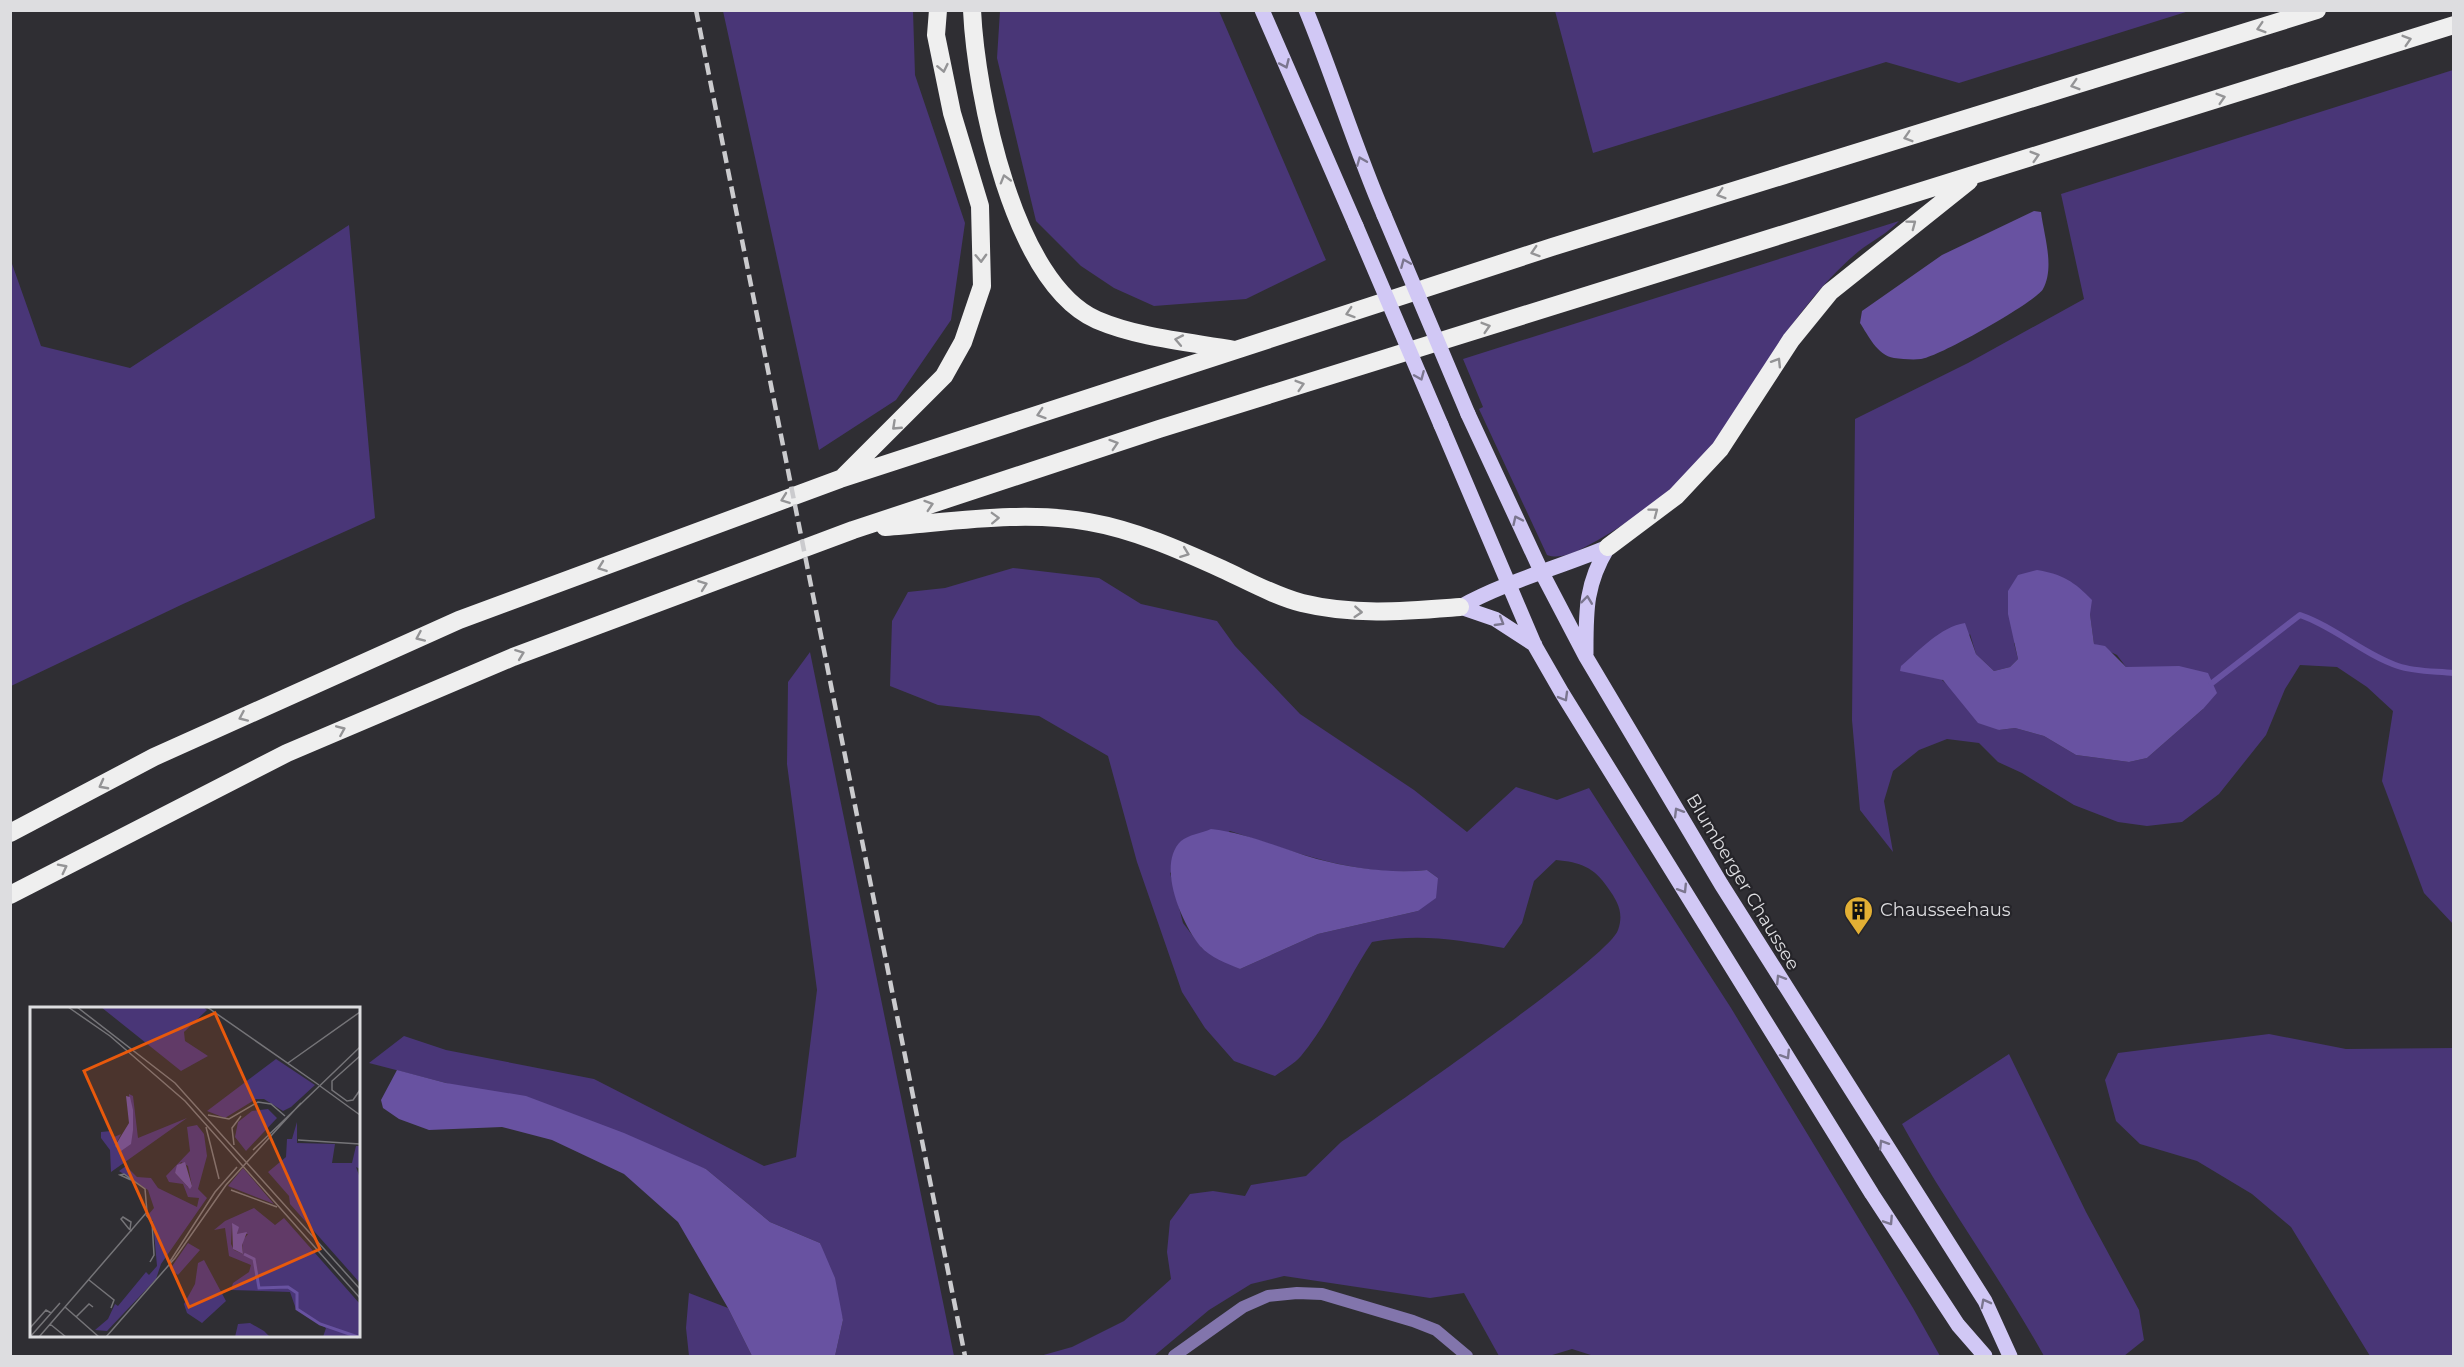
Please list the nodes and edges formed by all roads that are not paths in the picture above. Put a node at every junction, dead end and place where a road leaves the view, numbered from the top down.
1 (938, 10) edge
2 (972, 10) edge
3 (1262, 10) edge
4 (1306, 10) edge
5 (2317, 10) edge
6 (2454, 25) edge
7 (1979, 174) junction
8 (1237, 350) junction
9 (840, 479) junction
10 (853, 530) junction
11 (1608, 547) junction
12 (1542, 573) junction
13 (1508, 583) junction
14 (1460, 608) junction
15 (1535, 646) junction
16 (1586, 657) junction
17 (10, 833) edge
18 (10, 895) edge
19 (1174, 1356) edge
20 (1467, 1356) edge
21 (1985, 1356) edge
22 (2010, 1356) edge

1 -> 9 highway
8 -> 2 highway
3 -> 13 main road, bridge
12 -> 4 main road, Blumberger Chaussee, bridge
5 -> 8 highway
7 -> 6 highway
10 -> 7 highway
11 -> 7 highway
8 -> 9 highway
9 -> 17 highway
10 -> 14 highway
18 -> 10 highway
11 - 12 main road
16 -> 11 main road
12 - 13 main road
12 - 16 main road, Blumberger Chaussee
13 - 14 main road
13 - 15 main road
14 -> 15 main road
15 -> 21 main road
22 -> 16 main road, Blumberger Chaussee
19 - 20 street

